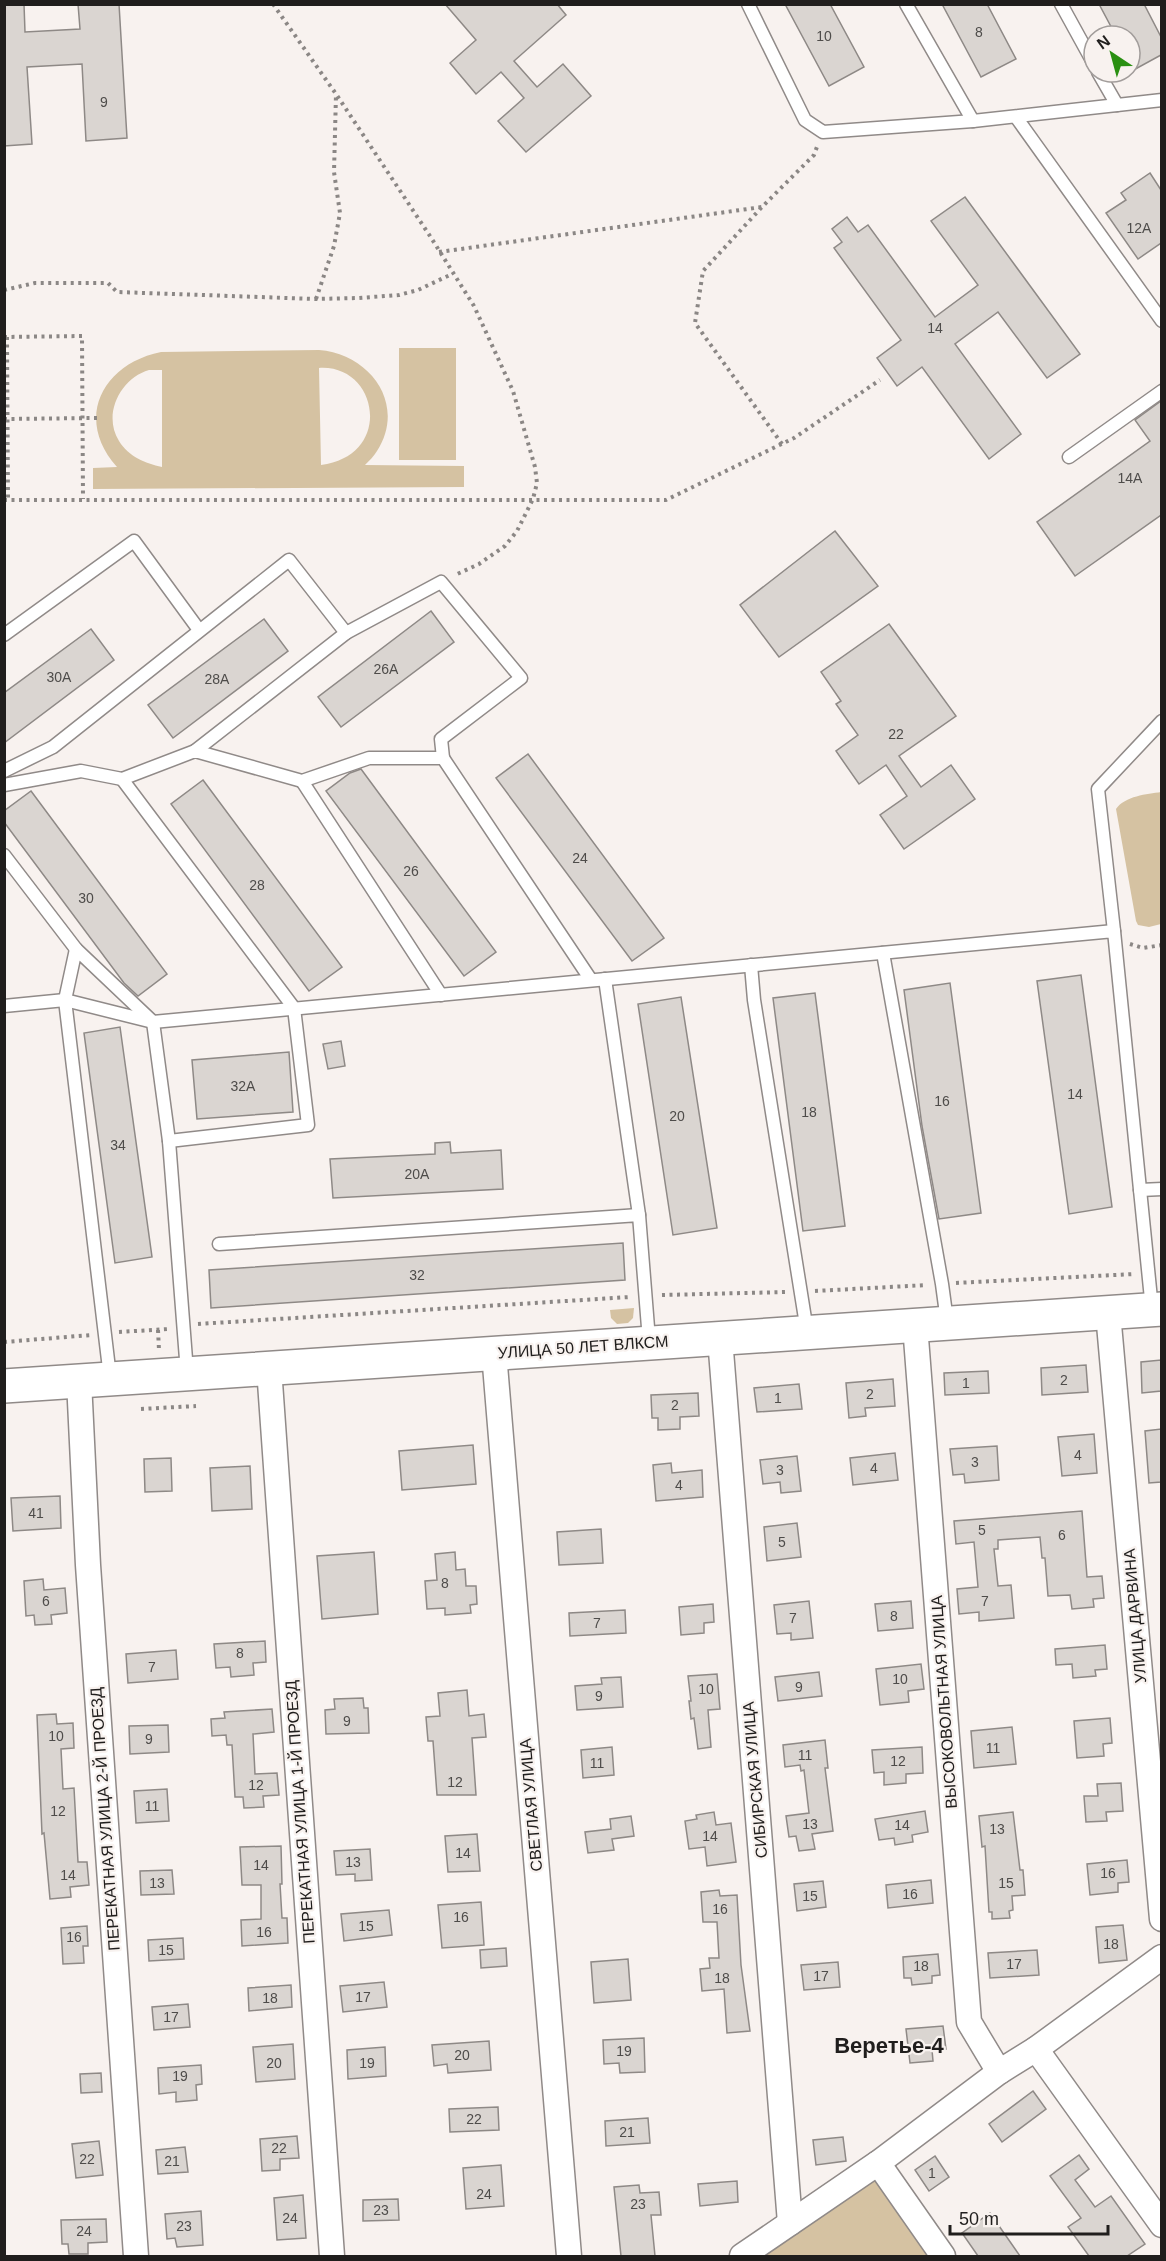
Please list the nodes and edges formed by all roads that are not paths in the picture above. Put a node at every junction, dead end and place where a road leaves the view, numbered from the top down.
1 (748, 4) edge
2 (906, 4) edge
3 (1061, 4) edge
4 (1082, 42) edge
5 (1105, 84) edge
6 (1161, 100) edge
7 (1117, 105) junction
8 (1016, 117) junction
9 (973, 121) junction
10 (1161, 321) edge
11 (1161, 391) edge
12 (1069, 457) dead end
13 (199, 630) junction
14 (346, 633) junction
15 (4, 635) edge
16 (1161, 722) edge
17 (195, 751) junction
18 (443, 758) junction
19 (4, 771) edge
20 (122, 778) junction
21 (302, 781) junction
22 (4, 785) edge
23 (4, 855) edge
24 (1114, 932) junction
25 (76, 949) junction
26 (883, 953) junction
27 (751, 966) junction
28 (605, 979) junction
29 (591, 980) junction
30 (441, 995) junction
31 (65, 1000) junction
32 (4, 1006) edge
33 (294, 1008) junction
34 (153, 1022) junction
35 (169, 1141) junction
36 (1161, 1189) edge
37 (1140, 1190) junction
38 (639, 1215) junction
39 (219, 1244) dead end
40 (1157, 1310) edge
41 (1108, 1313) junction
42 (931, 1323) junction
43 (807, 1332) junction
44 (720, 1338) junction
45 (649, 1342) junction
46 (494, 1353) junction
47 (269, 1368) junction
48 (187, 1373) junction
49 (94, 1379) junction
50 (4, 1386) edge
51 (1161, 1919) edge
52 (1161, 1958) edge
53 (1036, 2049) junction
54 (999, 2072) junction
55 (878, 2163) junction
56 (790, 2223) junction
57 (1161, 2224) edge
58 (136, 2256) edge
59 (332, 2256) edge
60 (569, 2256) edge
61 (742, 2256) edge
62 (943, 2256) edge

1 - 9 lane
2 - 9 lane
3 - 4 lane
5 - 7 lane
6 - 7 lane
7 - 8 lane
8 - 9 lane
8 - 10 lane
11 - 12 lane
13 - 14 lane
13 - 15 lane
13 - 19 lane
14 - 17 lane
14 - 18 lane
16 - 24 lane
17 - 20 lane
17 - 21 lane
18 - 21 lane
18 - 29 lane
20 - 22 lane
20 - 33 lane
21 - 30 lane
23 - 25 lane
24 - 26 lane
24 - 37 lane
25 - 31 lane
25 - 34 lane
26 - 27 lane
26 - 42 lane
27 - 28 lane
27 - 43 lane
28 - 29 lane
28 - 38 lane
29 - 30 lane
30 - 33 lane
31 - 32 lane
31 - 34 lane
31 - 49 lane
33 - 34 lane
33 - 35 lane
34 - 35 lane
35 - 48 lane
36 - 37 lane
37 - 40 lane
38 - 39 lane
38 - 45 lane
40 - 41 main road, УЛИЦА 50 ЛЕТ ВЛКСМ
41 - 42 main road, УЛИЦА 50 ЛЕТ ВЛКСМ
41 - 51 street, УЛИЦА ДАРВИНА
42 - 43 main road, УЛИЦА 50 ЛЕТ ВЛКСМ
42 - 54 street, ВЫСОКОВОЛЬТНАЯ УЛИЦА
43 - 44 main road, УЛИЦА 50 ЛЕТ ВЛКСМ
44 - 45 main road, УЛИЦА 50 ЛЕТ ВЛКСМ
44 - 56 street, СИБИРСКАЯ УЛИЦА
45 - 46 main road, УЛИЦА 50 ЛЕТ ВЛКСМ
46 - 47 main road, УЛИЦА 50 ЛЕТ ВЛКСМ
46 - 60 street, СВЕТЛАЯ УЛИЦА
47 - 48 main road, УЛИЦА 50 ЛЕТ ВЛКСМ
47 - 59 street, ПЕРЕКАТНАЯ УЛИЦА 1-Й ПРОЕЗД
48 - 49 main road, УЛИЦА 50 ЛЕТ ВЛКСМ
49 - 50 main road, УЛИЦА 50 ЛЕТ ВЛКСМ
49 - 58 street, ПЕРЕКАТНАЯ УЛИЦА 2-Й ПРОЕЗД
52 - 53 street
53 - 54 street
53 - 57 street
54 - 55 street
55 - 56 street
55 - 62 street
56 - 61 street

